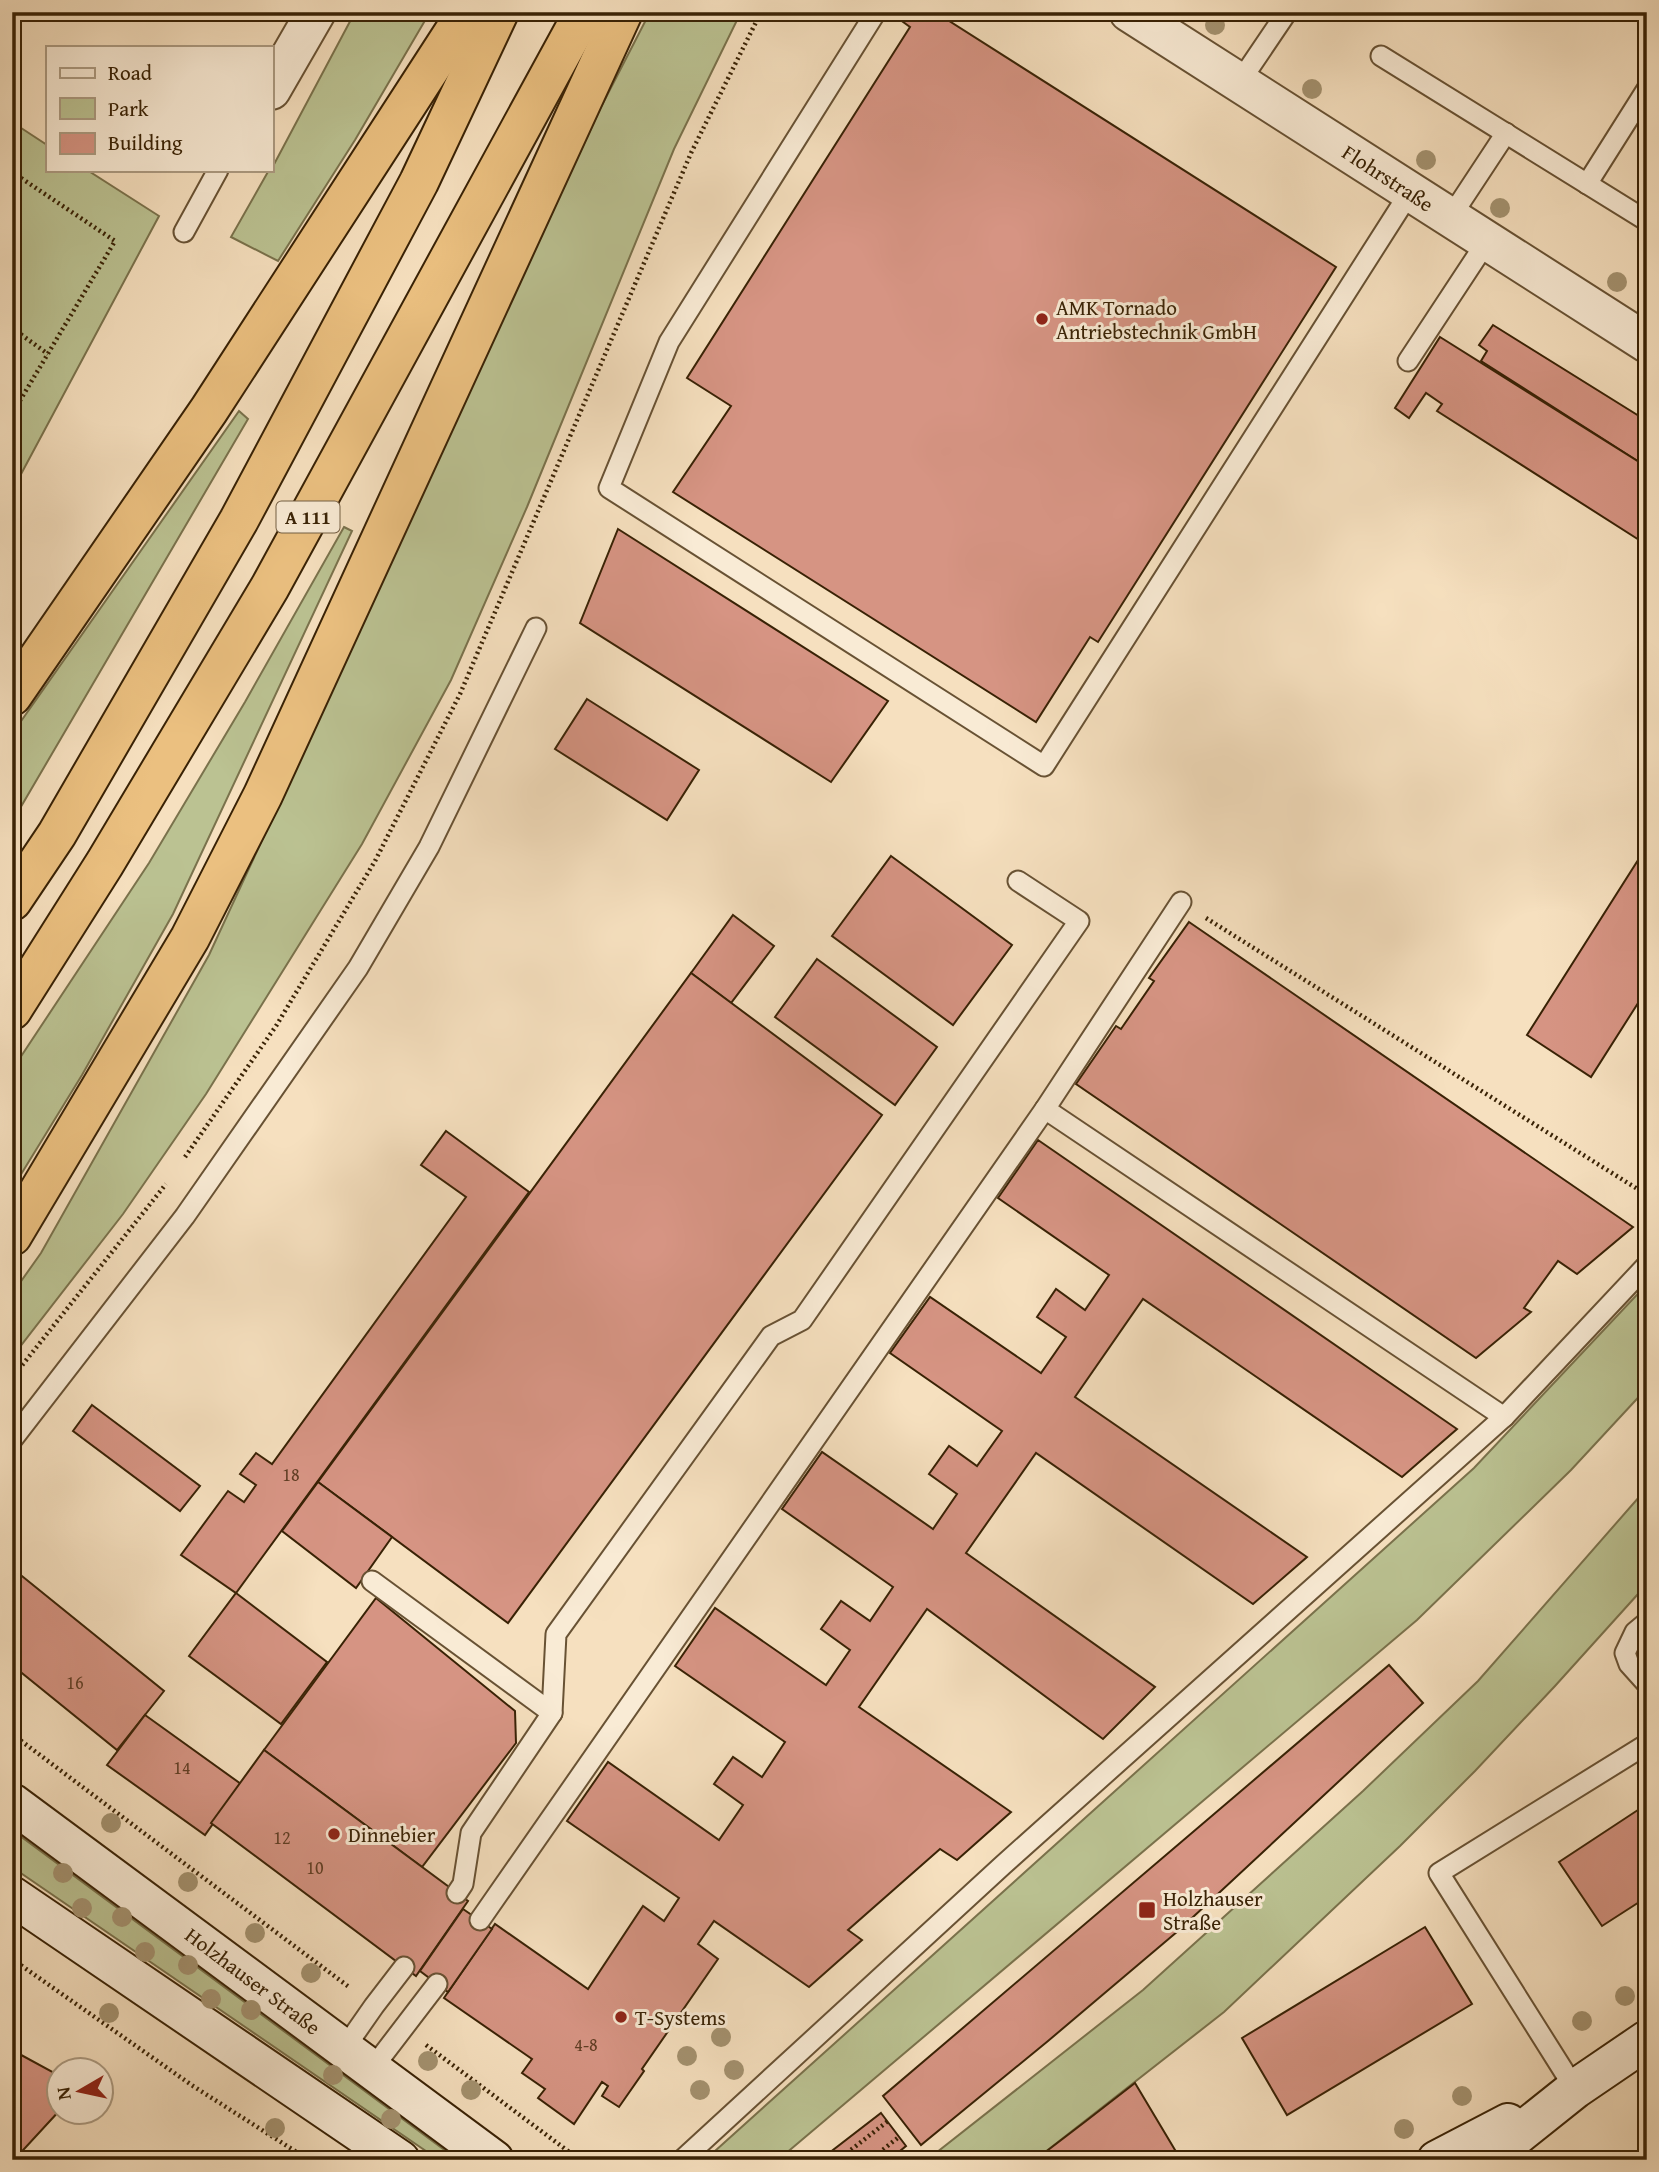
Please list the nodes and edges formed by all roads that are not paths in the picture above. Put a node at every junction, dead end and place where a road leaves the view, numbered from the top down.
1 (316, 12) edge
2 (470, 12) edge
3 (499, 12) edge
4 (584, 12) edge
5 (623, 12) edge
6 (876, 12) edge
7 (1129, 12) edge
8 (1287, 12) edge
9 (1381, 56) dead end
10 (1239, 83) junction
11 (273, 87) edge
12 (1647, 89) edge
13 (1506, 133) junction
14 (217, 172) edge
15 (1587, 184) junction
16 (1410, 191) junction
17 (1450, 218) junction
18 (1647, 221) edge
19 (184, 232) dead end
20 (1487, 241) junction
21 (1647, 343) edge
22 (1408, 361) dead end
23 (536, 628) dead end
24 (12, 696) edge
25 (1018, 881) dead end
26 (12, 901) edge
27 (1181, 902) road end
28 (12, 1010) edge
29 (1045, 1109) junction
30 (12, 1237) edge
31 (1647, 1265) edge
32 (1504, 1417) junction
33 (12, 1440) edge
34 (372, 1581) dead end
35 (1647, 1622) edge
36 (1647, 1684) edge
37 (552, 1713) junction
38 (1647, 1744) edge
39 (12, 1803) edge
40 (457, 1893) dead end
41 (12, 1896) edge
42 (480, 1920) dead end
43 (404, 1967) dead end
44 (437, 1984) dead end
45 (1647, 2040) edge
46 (358, 2059) junction
47 (1575, 2089) junction
48 (400, 2160) edge
49 (494, 2160) edge
50 (682, 2160) edge
51 (1437, 2160) edge
52 (1486, 2160) edge

1 - 11 main road
2 - 24 highway
3 - 26 highway, A 111
4 - 28 highway, A 111
5 - 30 highway
6 - 16 lane
7 - 10 main road, Flohrstraße
8 - 10 lane
9 - 13 lane
10 - 16 main road, Flohrstraße
12 - 15 lane
13 - 15 lane
13 - 17 lane
14 - 19 lane
15 - 18 lane
16 - 17 main road, Flohrstraße
17 - 20 main road, Flohrstraße
20 - 21 main road, Flohrstraße
20 - 22 lane
23 - 33 lane
25 - 37 lane
27 - 29 lane
29 - 32 lane
29 - 42 lane
31 - 32 lane
32 - 50 lane
34 - 37 lane
35 - 36 lane
37 - 40 lane
38 - 47 lane
39 - 46 main road, Holzhauser Straße
41 - 48 main road
43 - 46 lane
44 - 46 lane
45 - 47 main road
46 - 49 main road, Holzhauser Straße
47 - 51 main road
47 - 52 main road

